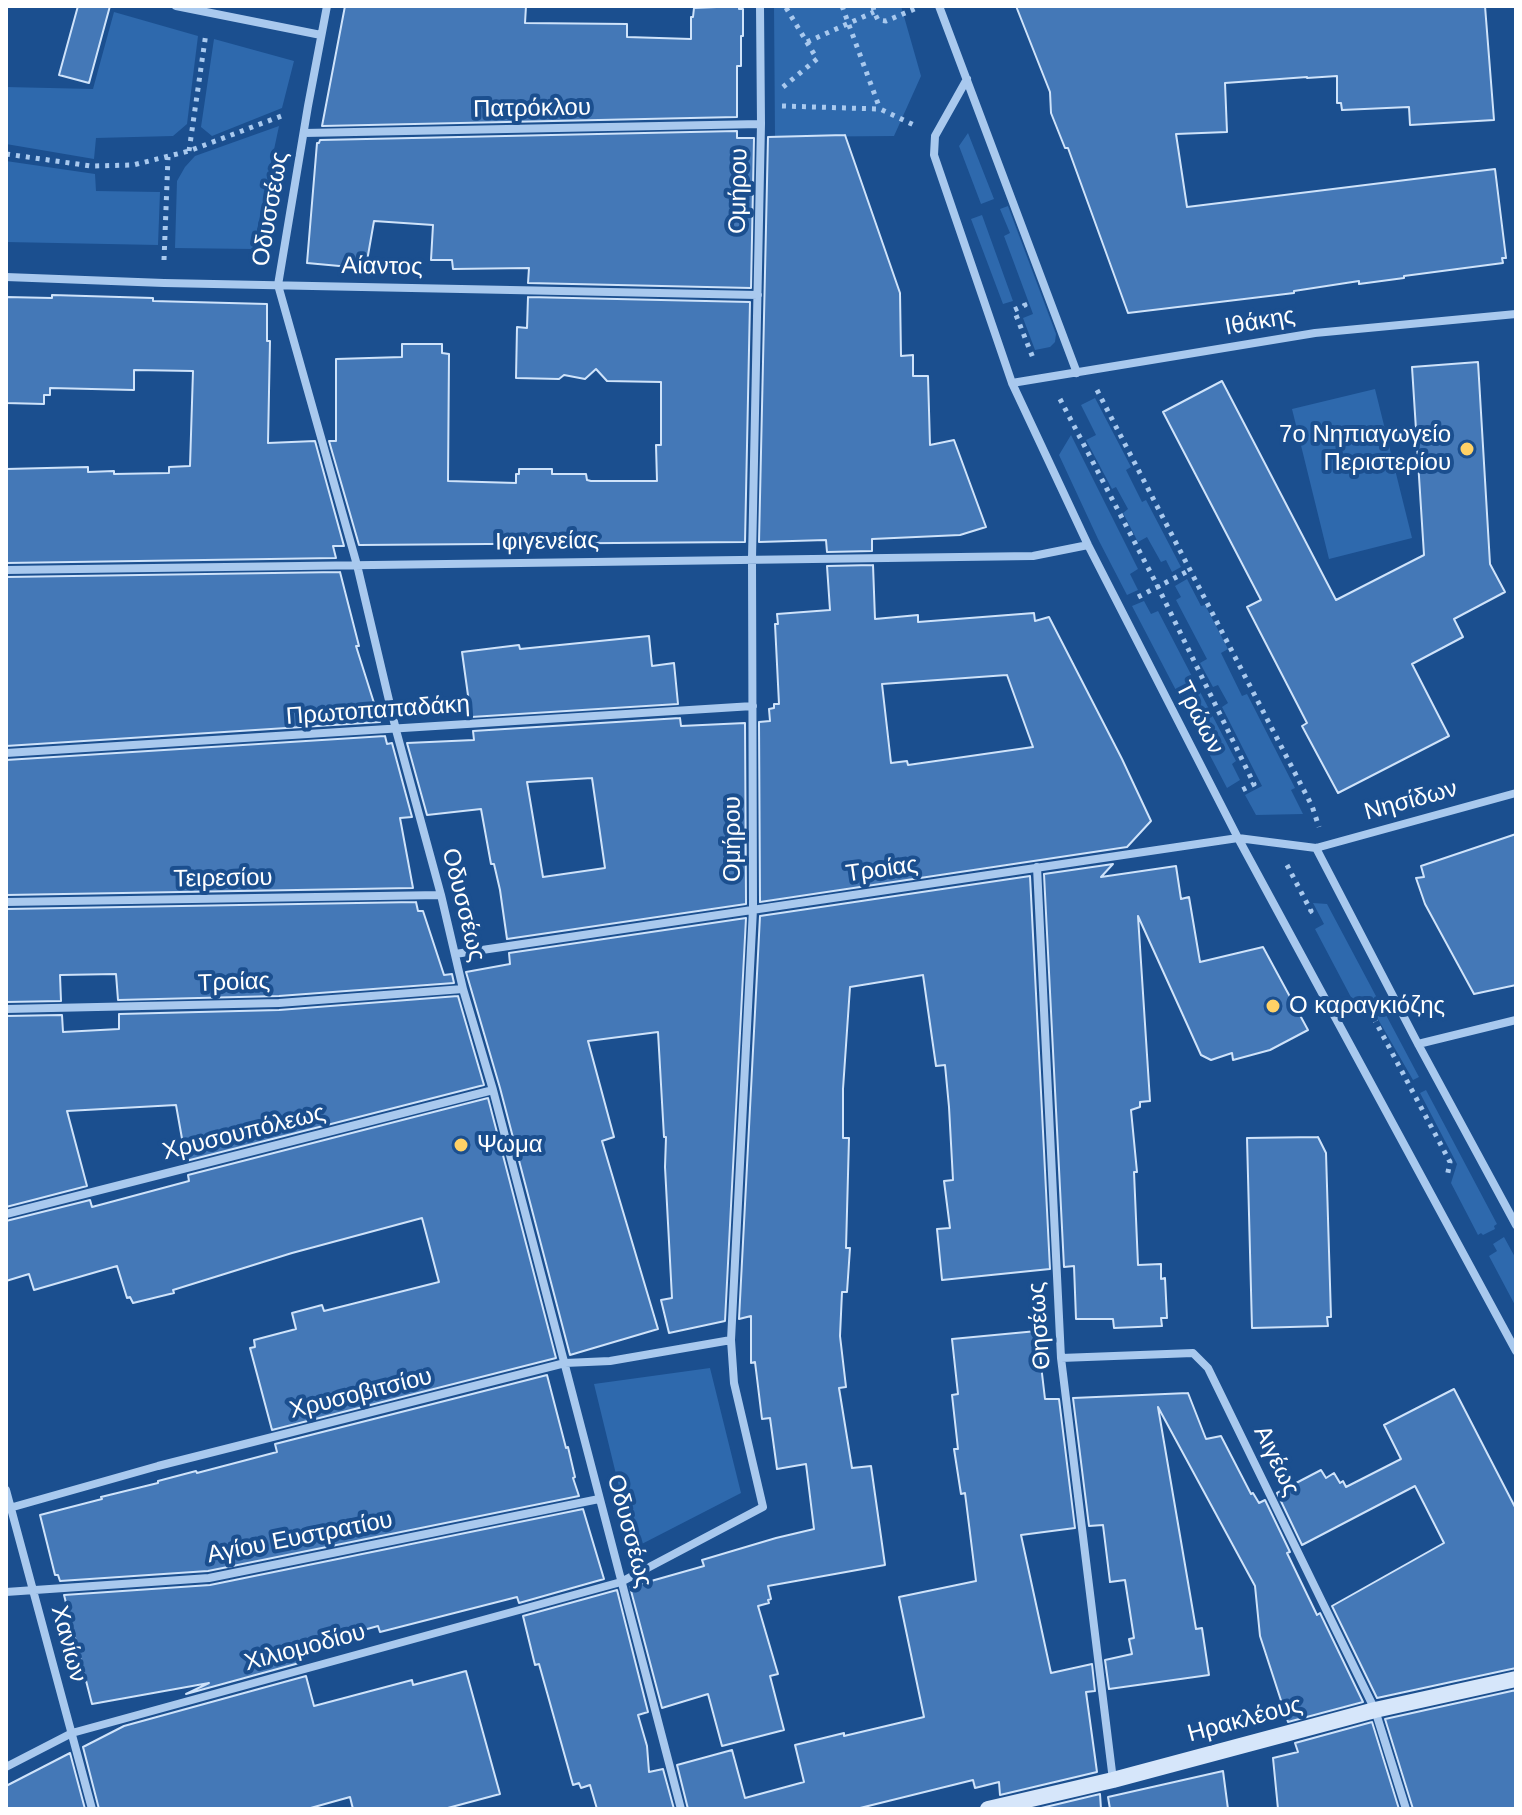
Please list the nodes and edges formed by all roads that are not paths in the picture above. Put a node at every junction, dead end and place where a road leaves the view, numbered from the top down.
1 (176, 6) edge
2 (327, 6) edge
3 (760, 6) edge
4 (939, 6) edge
5 (210, 10) edge
6 (321, 35) junction
7 (967, 79) junction
8 (761, 124) junction
9 (304, 133) junction
10 (6, 277) edge
11 (278, 285) junction
12 (758, 295) junction
13 (1516, 314) edge
14 (1077, 373) junction
15 (1012, 383) junction
16 (1088, 545) junction
17 (752, 558) junction
18 (357, 565) junction
19 (6, 570) edge
20 (753, 706) junction
21 (396, 730) junction
22 (6, 753) edge
23 (1516, 793) edge
24 (1238, 838) junction
25 (1316, 848) junction
26 (1037, 867) junction
27 (441, 895) junction
28 (6, 902) edge
29 (753, 909) junction
30 (455, 954) junction
31 (463, 989) junction
32 (6, 1009) edge
33 (1516, 1020) edge
34 (1418, 1044) junction
35 (493, 1090) junction
36 (6, 1214) edge
37 (1516, 1225) edge
38 (731, 1340) junction
39 (1516, 1351) edge
40 (1061, 1358) junction
41 (565, 1363) junction
42 (6, 1490) edge
43 (599, 1499) junction
44 (8, 1508) edge
45 (621, 1582) junction
46 (32, 1589) junction
47 (6, 1592) edge
48 (1516, 1679) edge
49 (1375, 1710) junction
50 (72, 1733) junction
51 (6, 1767) edge
52 (1113, 1780) junction
53 (92, 1809) edge
54 (681, 1809) edge
55 (988, 1809) edge
56 (1406, 1809) edge

1 - 5 street
2 - 6 street, Οδυσσέως
3 - 8 street, Ομήρου
4 - 7 street
5 - 6 street
6 - 9 street, Οδυσσέως
7 - 14 street
7 - 15 street, Τρώων
8 - 9 street, Πατρόκλου
8 - 12 street, Ομήρου
9 - 11 street, Οδυσσέως
10 - 11 street, Αίαντος
11 - 12 street, Αίαντος
11 - 18 street, Οδυσσέως
12 - 17 street, Ομήρου
13 - 14 street, Ιθάκης
14 - 15 street, Ιθάκης
15 - 16 street, Τρώων
16 - 17 street, Ιφιγενείας
16 - 24 street, Τρώων
17 - 18 street, Ιφιγενείας
17 - 20 street, Ομήρου
18 - 19 street, Ιφιγενείας
18 - 21 street, Οδυσσέως
20 - 21 street, Πρωτοπαπαδάκη
20 - 29 street, Ομήρου
21 - 22 street, Πρωτοπαπαδάκη
21 - 27 street, Οδυσσέως
23 - 25 street, Νησίδων
24 - 25 street, Τροίας
24 - 26 street, Τροίας
24 - 39 street, Τρώων
25 - 34 street
26 - 29 street, Τροίας
26 - 40 street, Θησέως
27 - 28 street, Τειρεσίου
27 - 30 street, Οδυσσέως
29 - 30 street, Τροίας
29 - 38 street, Ομήρου
30 - 31 street, Οδυσσέως
31 - 32 street, Τροίας
31 - 35 street, Οδυσσέως
33 - 34 street
34 - 37 street
35 - 36 street, Χρυσουπόλεως
35 - 41 street, Οδυσσέως
38 - 41 street, Χρυσοβιτσίου
38 - 45 street, Ομήρου
40 - 49 street, Αιγέως
40 - 52 street, Θησέως
41 - 43 street, Οδυσσέως
41 - 44 street, Χρυσοβιτσίου
42 - 44 street, Χανίων
43 - 45 street, Οδυσσέως
43 - 46 street, Αγίου Ευστρατίου
44 - 46 street, Χανίων
45 - 50 street, Χιλιομοδίου
45 - 54 street, Οδυσσέως
46 - 47 street, Αγίου Ευστρατίου
46 - 50 street, Χανίων
48 - 49 street, Ηρακλέους
49 - 52 street, Ηρακλέους
49 - 56 street, Αιγέως
50 - 51 street, Χιλιομοδίου
50 - 53 street, Χανίων
52 - 55 street, Ηρακλέους

